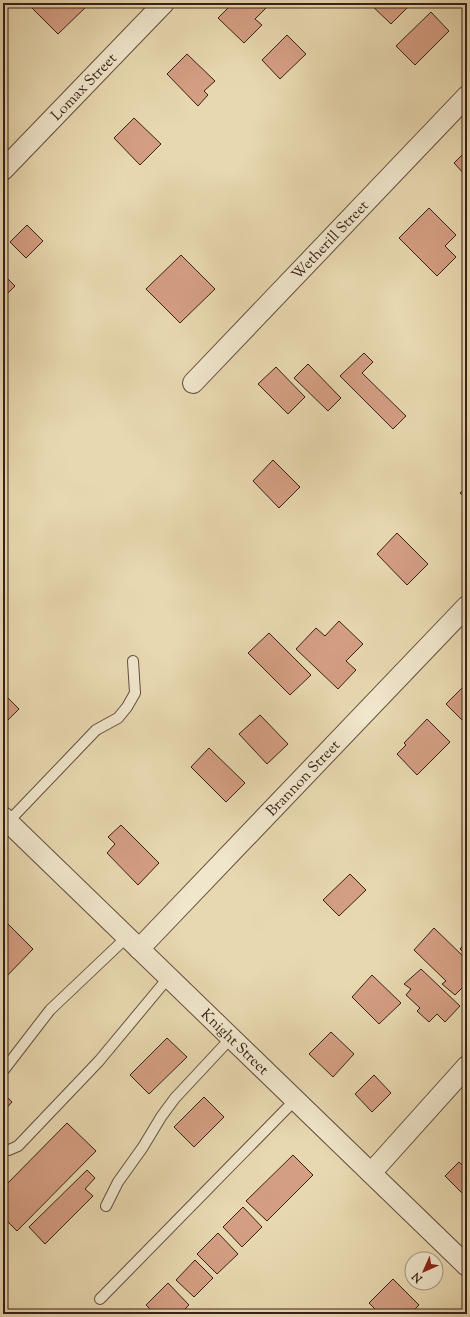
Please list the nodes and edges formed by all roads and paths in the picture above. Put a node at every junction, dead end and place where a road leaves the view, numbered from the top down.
1 (164, 3) edge
2 (467, 96) edge
3 (3, 170) edge
4 (193, 383) dead end
5 (467, 606) edge
6 (133, 661) dead end
7 (6, 819) edge
8 (133, 943) junction
9 (168, 978) junction
10 (231, 1038) junction
11 (467, 1066) edge
12 (3, 1071) edge
13 (295, 1100) junction
14 (3, 1150) edge
15 (371, 1173) junction
16 (106, 1206) dead end
17 (467, 1266) edge
18 (100, 1299) dead end

1 - 3 street, Lomax Street
2 - 4 street, Wetherill Street
5 - 8 street, Brannon Street
6 - 7 lane
7 - 8 street, Knight Street
8 - 9 street, Knight Street
8 - 12 lane
9 - 10 street, Knight Street
9 - 14 lane
10 - 13 street, Knight Street
10 - 16 lane
11 - 15 street
13 - 15 street, Knight Street
13 - 18 lane
15 - 17 street, Knight Street

